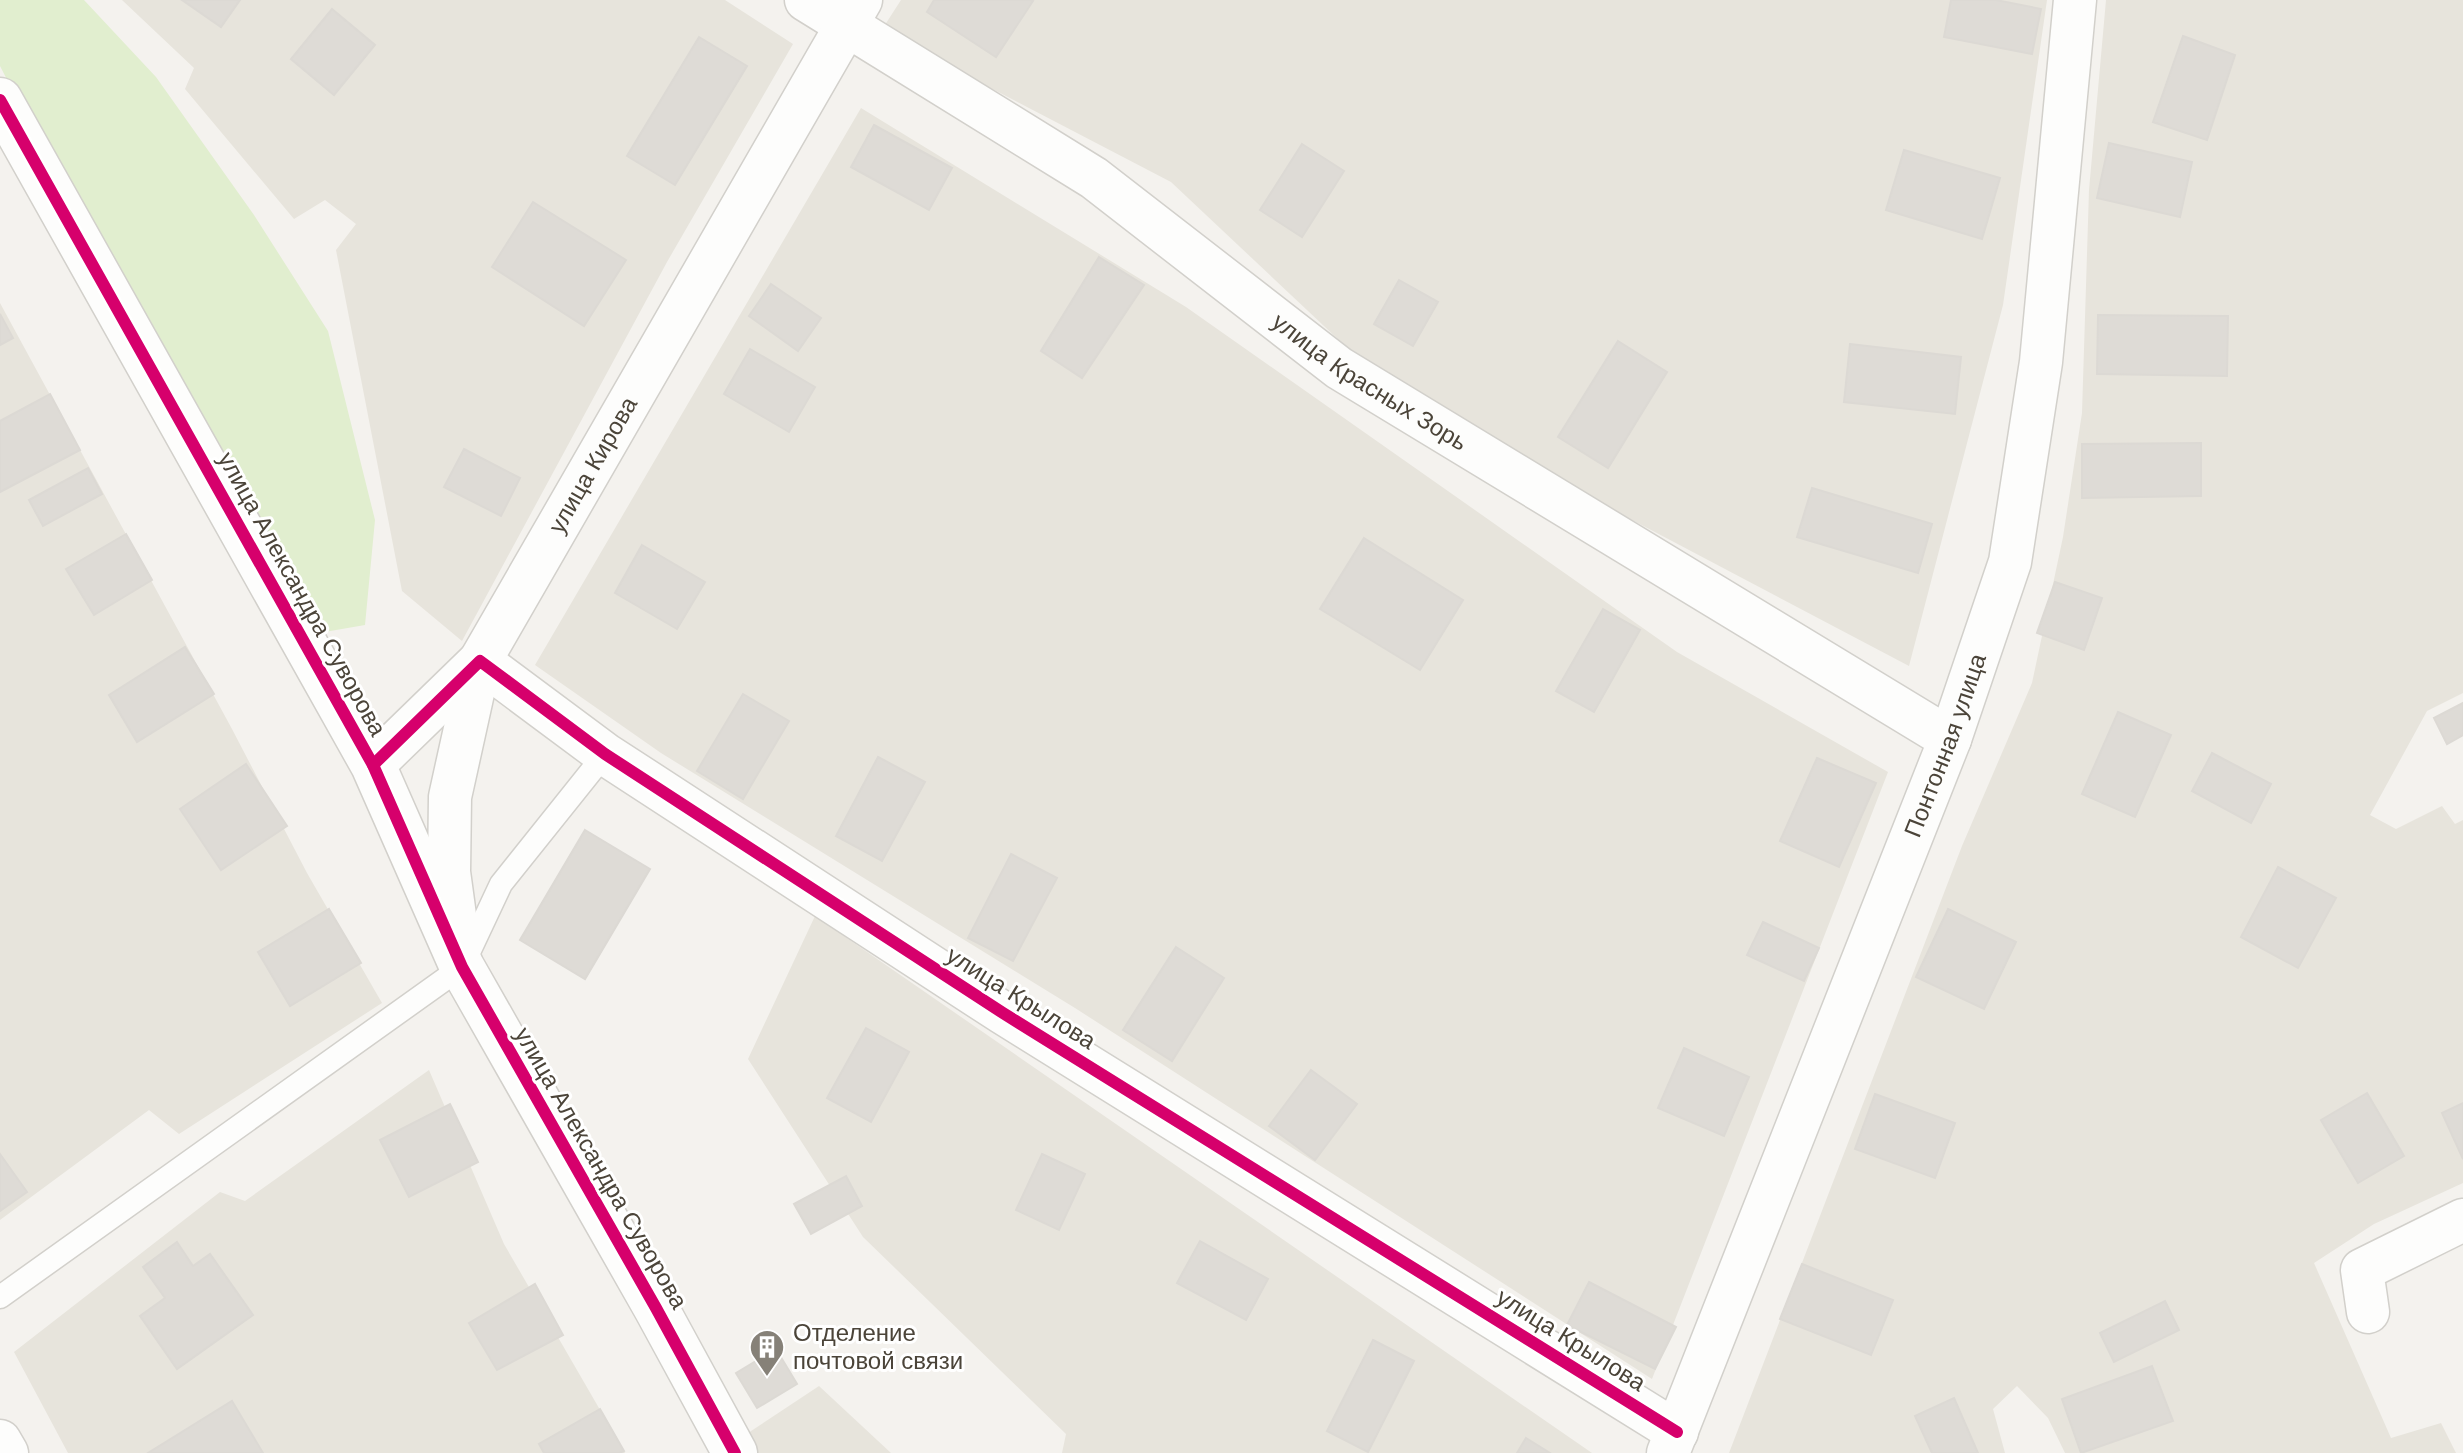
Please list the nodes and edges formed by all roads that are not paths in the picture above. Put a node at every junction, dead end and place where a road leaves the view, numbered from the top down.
1 (806, 0) edge
2 (2075, 0) edge
3 (853, 13) edge
4 (6, 124) edge
5 (480, 661) junction
6 (1950, 739) junction
7 (605, 754) junction
8 (373, 765) junction
9 (462, 967) junction
10 (2463, 1220) edge
11 (0, 1297) edge
12 (2368, 1312) dead end
13 (0, 1441) edge
14 (1673, 1442) edge
15 (7, 1453) edge
16 (735, 1453) edge

1 - 3 street, улица Красных Зорь
2 - 6 street, Понтонная улица
3 - 5 street, улица Кирова
3 - 6 street, улица Красных Зорь
4 - 8 street, улица Александра Суворова
5 - 7 street, улица Крылова
5 - 8 street
5 - 9 street, улица Кирова
6 - 14 street, Понтонная улица
7 - 9 lane
7 - 14 street, улица Крылова
8 - 9 street, улица Александра Суворова
9 - 11 lane
9 - 16 street, улица Александра Суворова
10 - 12 street
13 - 15 street

